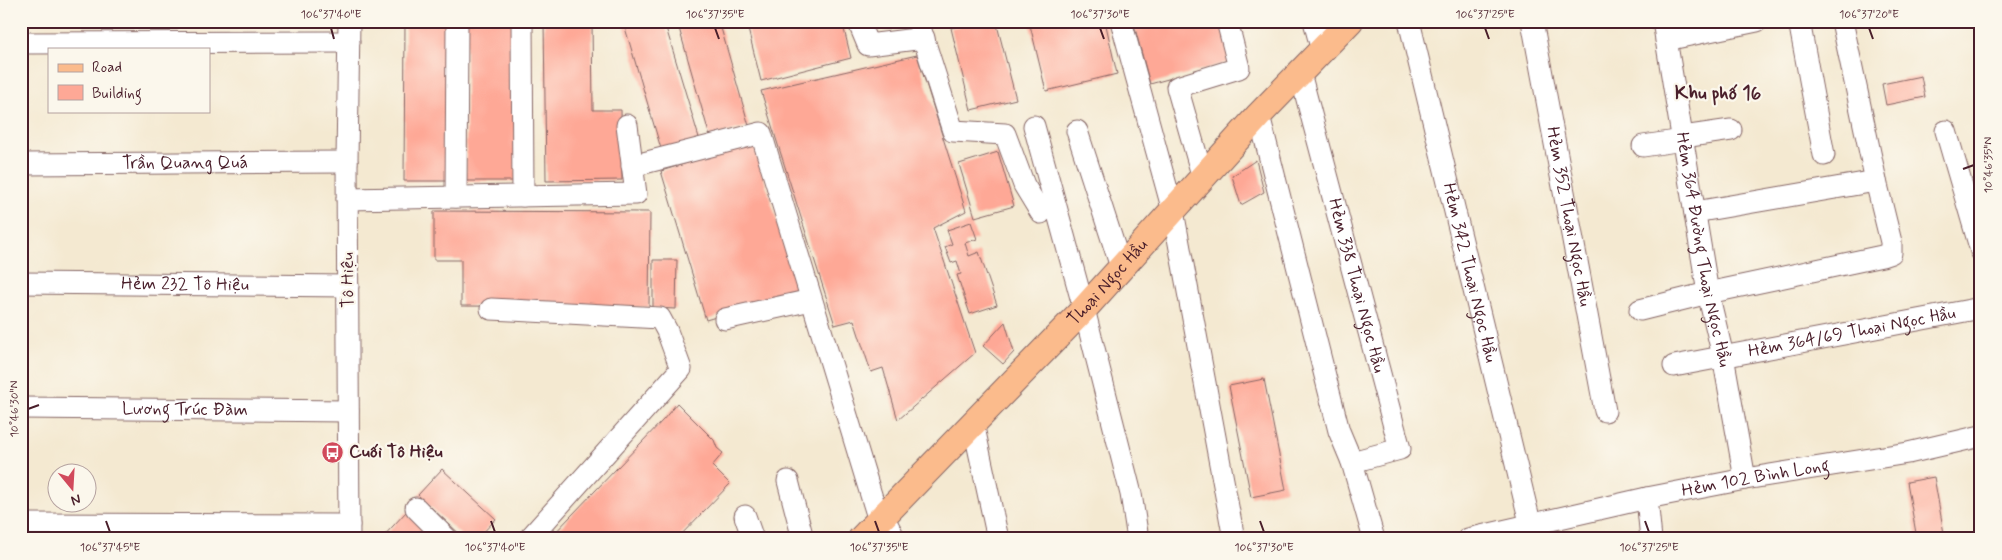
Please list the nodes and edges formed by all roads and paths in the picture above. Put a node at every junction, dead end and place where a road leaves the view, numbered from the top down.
1 (457, 21) edge
2 (522, 21) edge
3 (858, 21) edge
4 (1121, 21) edge
5 (1227, 21) edge
6 (1314, 21) edge
7 (1350, 21) edge
8 (1409, 21) edge
9 (1532, 21) edge
10 (1757, 21) edge
11 (1800, 21) edge
12 (1842, 21) edge
13 (921, 30) edge
14 (1665, 31) edge
15 (349, 32) edge
16 (21, 43) edge
17 (1322, 51) junction
18 (1300, 73) junction
19 (1259, 115) junction
20 (627, 125) dead end
21 (1034, 126) dead end
22 (1731, 130) dead end
23 (1077, 131) dead end
24 (1946, 132) dead end
25 (1683, 138) junction
26 (1643, 146) dead end
27 (1824, 155) dead end
28 (347, 162) junction
29 (21, 164) edge
30 (632, 166) junction
31 (1203, 178) junction
32 (1876, 181) junction
33 (523, 196) junction
34 (456, 197) junction
35 (347, 199) junction
36 (1173, 210) junction
37 (1695, 212) junction
38 (1041, 213) dead end
39 (1981, 251) edge
40 (1121, 267) junction
41 (21, 282) edge
42 (348, 286) junction
43 (1708, 293) junction
44 (811, 300) junction
45 (1084, 308) junction
46 (1981, 308) edge
47 (491, 309) dead end
48 (1640, 310) dead end
49 (725, 319) dead end
50 (1723, 356) junction
51 (1674, 366) dead end
52 (21, 408) edge
53 (348, 411) junction
54 (1605, 411) dead end
55 (973, 423) junction
56 (1981, 436) edge
57 (1352, 462) junction
58 (1745, 479) junction
59 (788, 481) dead end
60 (1647, 498) junction
61 (416, 508) dead end
62 (745, 516) dead end
63 (21, 524) edge
64 (880, 529) edge
65 (1533, 531) edge
66 (349, 532) edge
67 (447, 539) edge
68 (529, 539) edge
69 (753, 539) edge
70 (803, 539) edge
71 (998, 539) edge
72 (1138, 539) edge
73 (1234, 539) edge
74 (1374, 539) edge
75 (1468, 539) edge
76 (1651, 539) edge

1 - 34 street
2 - 33 street
3 - 13 street
4 - 36 street
5 - 31 street
6 - 17 street
7 - 17 main road, Thoại Ngọc Hầu
8 - 65 street, Hẻm 342 Thoại Ngọc Hầu
9 - 54 street, Hẻm 352 Thoại Ngọc Hầu
10 - 14 street
11 - 27 street
12 - 32 street
13 - 38 street
14 - 25 street, Hẻm 364 Đường Thoại Ngọc Hầu
15 - 16 street
15 - 28 street, Tô Hiệu
17 - 18 main road, Thoại Ngọc Hầu
18 - 19 main road, Thoại Ngọc Hầu
18 - 57 street, Hẻm 338 Thoại Ngọc Hầu
19 - 31 main road, Thoại Ngọc Hầu
19 - 57 street
20 - 30 street
21 - 45 street
22 - 25 street
23 - 40 street
24 - 39 street
25 - 26 street
25 - 37 street, Hẻm 364 Đường Thoại Ngọc Hầu
28 - 29 street, Trần Quang Quá
28 - 35 street, Tô Hiệu
30 - 33 street
30 - 44 street
31 - 36 main road, Thoại Ngọc Hầu
32 - 37 street
32 - 43 street
33 - 34 street
34 - 35 street
35 - 42 street, Tô Hiệu
36 - 40 main road, Thoại Ngọc Hầu
36 - 73 street
37 - 43 street, Hẻm 364 Đường Thoại Ngọc Hầu
40 - 45 main road, Thoại Ngọc Hầu
41 - 42 street, Hẻm 232 Tô Hiệu
42 - 53 street, Tô Hiệu
43 - 48 street
43 - 50 street, Hẻm 364 Đường Thoại Ngọc Hầu
44 - 49 street
44 - 64 street
45 - 55 main road, Thoại Ngọc Hầu
45 - 72 street
46 - 50 street, Hẻm 364/69 Thoại Ngọc Hầu
47 - 68 street
50 - 51 street, Hẻm 364/69 Thoại Ngọc Hầu
50 - 58 street, Hẻm 364 Đường Thoại Ngọc Hầu
52 - 53 street, Lương Trúc Đàm
53 - 66 street, Tô Hiệu
55 - 64 main road, Thoại Ngọc Hầu
55 - 71 street
56 - 58 street, Hẻm 102 Bình Long
57 - 74 street
58 - 60 street, Hẻm 102 Bình Long
59 - 70 street
60 - 65 street, Hẻm 102 Bình Long
60 - 76 street
61 - 67 street
62 - 69 street
63 - 66 street
65 - 75 street, Hẻm 102 Bình Long

